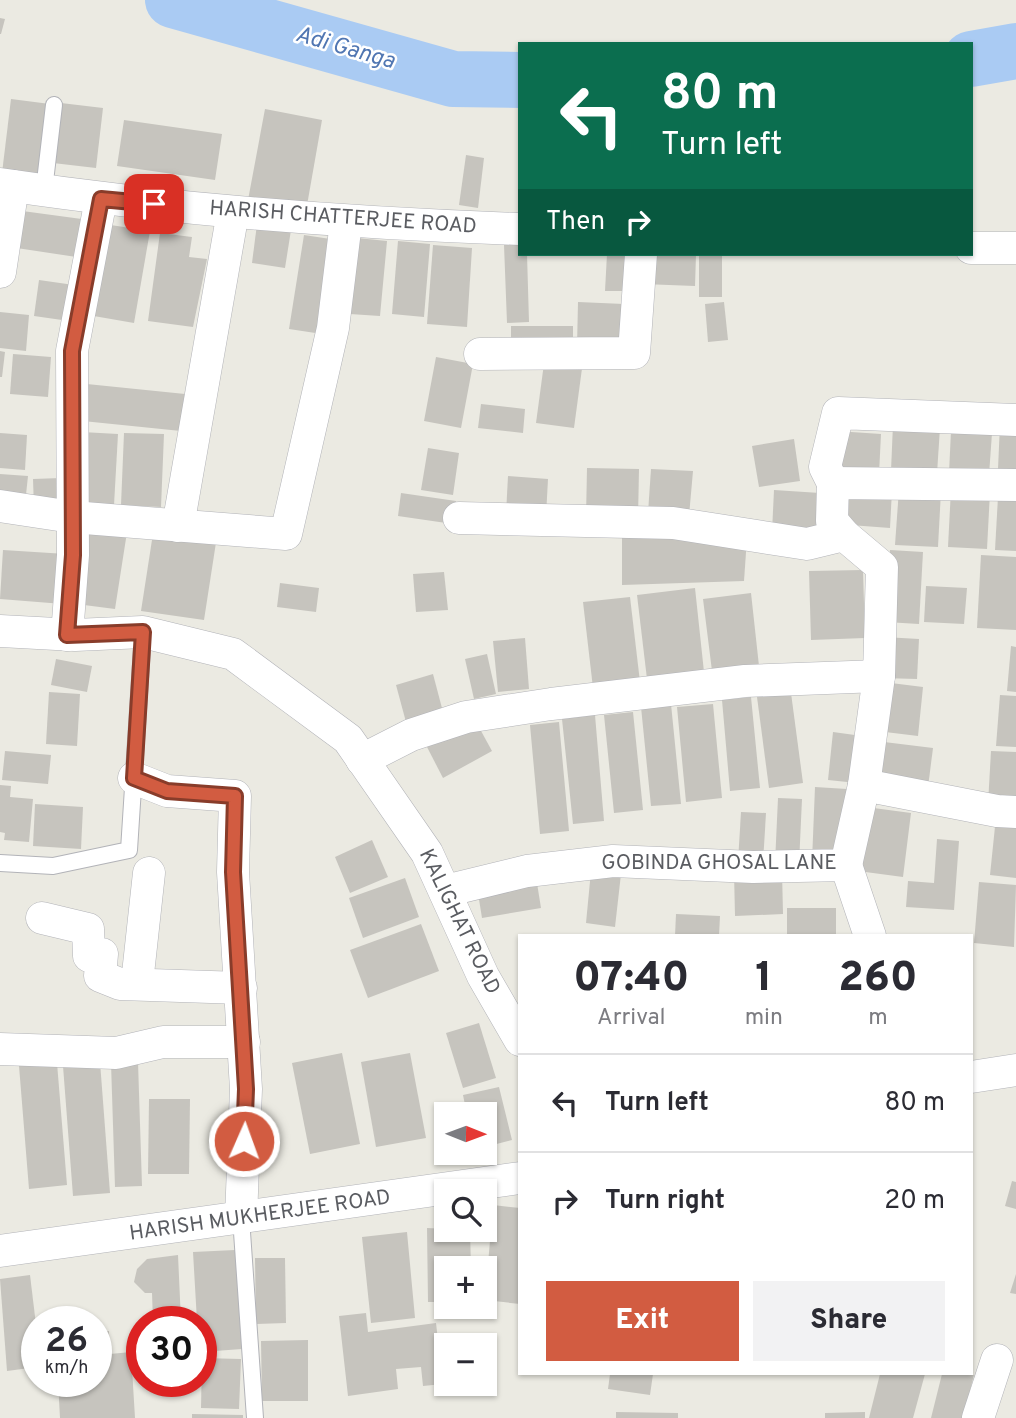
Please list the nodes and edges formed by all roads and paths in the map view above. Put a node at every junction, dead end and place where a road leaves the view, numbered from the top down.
1 (54, 105) dead end
2 (19, 187) edge
3 (101, 199) junction
4 (233, 212) junction
5 (346, 222) junction
6 (518, 229) edge
7 (973, 248) edge
8 (1016, 248) edge
9 (641, 256) edge
10 (0, 272) edge
11 (480, 354) dead end
12 (1016, 420) edge
13 (833, 483) junction
14 (1016, 485) edge
15 (0, 506) edge
16 (72, 517) junction
17 (459, 518) dead end
18 (178, 526) junction
19 (844, 535) junction
20 (0, 631) edge
21 (143, 632) junction
22 (67, 635) junction
23 (879, 676) junction
24 (362, 760) junction
25 (134, 778) junction
26 (864, 785) junction
27 (1016, 812) edge
28 (0, 863) edge
29 (846, 865) junction
30 (149, 873) dead end
31 (445, 891) junction
32 (42, 918) dead end
33 (869, 934) edge
34 (137, 983) junction
35 (240, 988) junction
36 (518, 1037) edge
37 (244, 1042) junction
38 (0, 1049) edge
39 (1016, 1070) edge
40 (973, 1077) edge
41 (518, 1178) edge
42 (241, 1219) junction
43 (0, 1251) edge
44 (995, 1359) edge
45 (255, 1418) edge
46 (978, 1418) edge

1 - 2 lane
2 - 3 street, HARISH CHATTERJEE ROAD
2 - 10 street
3 - 4 street, HARISH CHATTERJEE ROAD
3 - 16 street
4 - 5 street, HARISH CHATTERJEE ROAD
4 - 18 street
5 - 6 street, HARISH CHATTERJEE ROAD
5 - 18 street
7 - 8 street
9 - 11 street
12 - 13 street
13 - 14 street
13 - 19 street
15 - 16 street
16 - 18 street
16 - 22 street
17 - 19 street
19 - 23 street, GOBINDA GHOSAL LANE
20 - 22 street, KALIGHAT ROAD
21 - 22 street, KALIGHAT ROAD
21 - 24 street, KALIGHAT ROAD
21 - 25 lane
23 - 24 street
23 - 26 street, GOBINDA GHOSAL LANE
24 - 31 street, KALIGHAT ROAD
25 - 28 lane
25 - 35 street
26 - 27 street
26 - 29 street, GOBINDA GHOSAL LANE
29 - 31 street, GOBINDA GHOSAL LANE
29 - 33 street
30 - 34 street
31 - 36 street, KALIGHAT ROAD
32 - 34 street
34 - 35 street
35 - 37 street
37 - 38 street
37 - 42 street
39 - 40 street
41 - 42 street, HARISH MUKHERJEE ROAD
42 - 43 street, HARISH MUKHERJEE ROAD
42 - 45 lane
44 - 46 street

